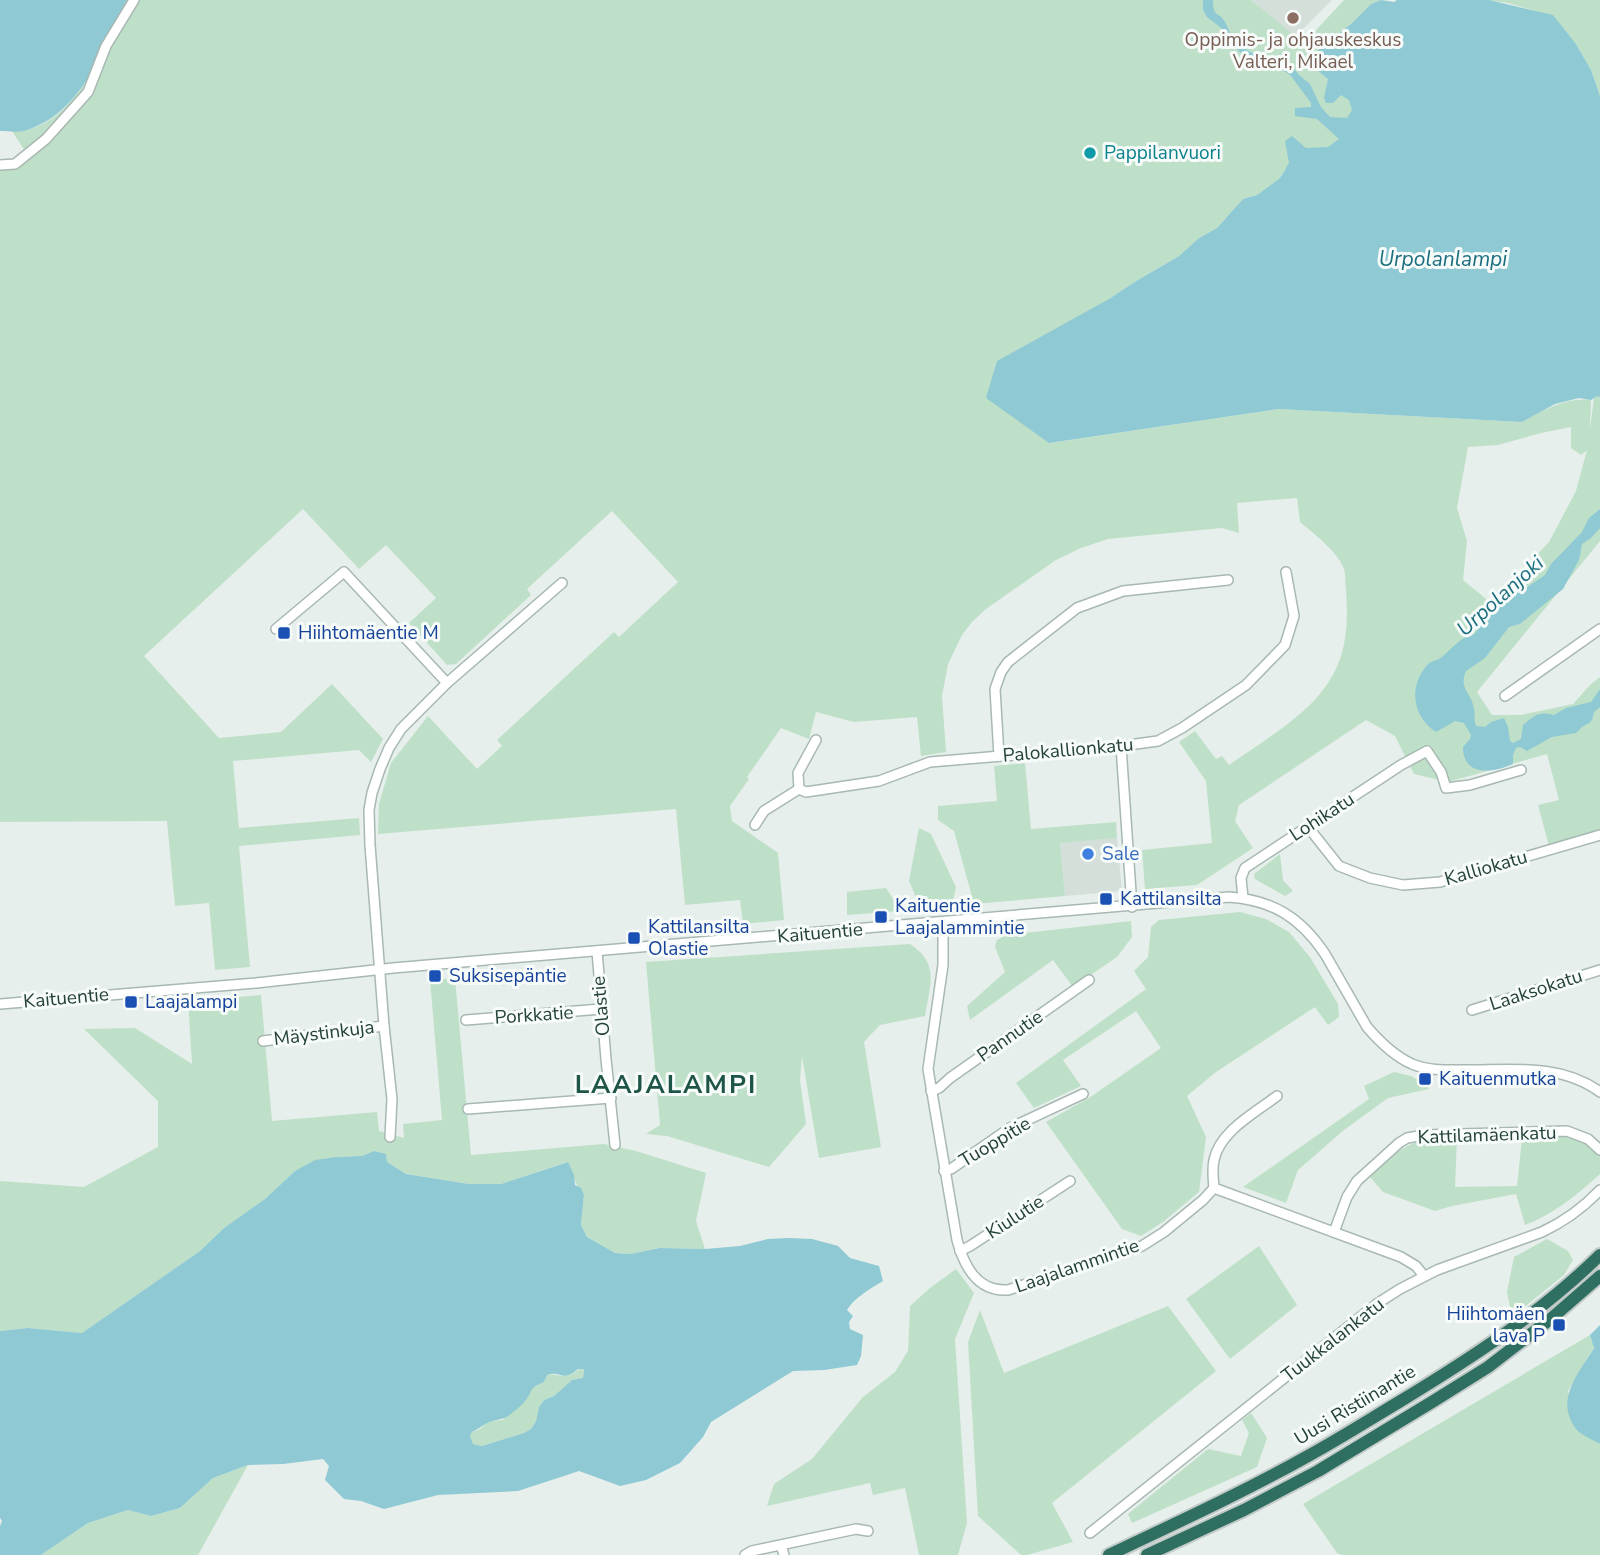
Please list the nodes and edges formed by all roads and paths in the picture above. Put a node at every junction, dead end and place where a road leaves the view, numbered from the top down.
1 (134, 0) edge
2 (0, 165) edge
3 (1286, 572) dead end
4 (1228, 580) dead end
5 (562, 583) dead end
6 (276, 629) dead end
7 (1600, 629) edge
8 (447, 683) junction
9 (1506, 696) dead end
10 (816, 740) dead end
11 (1121, 746) junction
12 (999, 756) junction
13 (1521, 770) dead end
14 (800, 789) junction
15 (755, 825) dead end
16 (1308, 827) junction
17 (1600, 835) edge
18 (1243, 898) junction
19 (1132, 907) junction
20 (943, 922) junction
21 (597, 951) junction
22 (381, 969) junction
23 (1600, 970) edge
24 (1088, 980) dead end
25 (0, 1004) edge
26 (601, 1010) junction
27 (1472, 1010) dead end
28 (466, 1020) dead end
29 (384, 1026) junction
30 (263, 1041) dead end
31 (931, 1091) junction
32 (1600, 1093) edge
33 (1083, 1094) dead end
34 (1277, 1096) dead end
35 (611, 1098) junction
36 (468, 1109) dead end
37 (390, 1137) dead end
38 (615, 1145) dead end
39 (1600, 1150) edge
40 (944, 1171) junction
41 (1070, 1181) dead end
42 (1214, 1188) junction
43 (1600, 1190) edge
44 (1334, 1232) junction
45 (960, 1251) junction
46 (1600, 1255) edge
47 (1424, 1276) junction
48 (1600, 1276) edge
49 (868, 1531) dead end
50 (1090, 1533) dead end
51 (781, 1545) junction
52 (745, 1555) edge
53 (784, 1555) edge
54 (1109, 1555) edge
55 (1147, 1555) edge

1 - 2 street
3 - 11 street, Palokallionkatu
4 - 12 street
5 - 8 street
6 - 8 street
7 - 9 street
8 - 22 street
10 - 14 street
11 - 12 street, Palokallionkatu
11 - 19 street
12 - 14 street, Palokallionkatu
13 - 16 street, Lohikatu
14 - 15 street
16 - 17 street, Kalliokatu
16 - 18 street, Lohikatu
18 - 19 street, Kaituentie
18 - 32 street, Kaituentie
19 - 20 street, Kaituentie
20 - 21 street, Kaituentie
20 - 31 street, Laajalammintie
21 - 22 street, Kaituentie
21 - 26 street, Olastie
22 - 25 street, Kaituentie
22 - 29 street
23 - 27 street, Laaksokatu
24 - 31 street, Pannutie
26 - 28 street, Porkkatie
26 - 35 street, Olastie
29 - 30 street, Mäystinkuja
29 - 37 street
31 - 40 street, Laajalammintie
33 - 40 street, Tuoppitie
34 - 42 street
35 - 36 street
35 - 38 street, Olastie
39 - 44 street, Kattilamäenkatu
40 - 45 street, Laajalammintie
41 - 45 street, Kiulutie
42 - 44 street
42 - 45 street, Laajalammintie
43 - 47 street, Tuukkalankatu
44 - 47 street
46 - 54 highway, Uusi Ristiinantie
47 - 50 street, Tuukkalankatu
48 - 55 highway, Uusi Ristiinantie
49 - 51 street
51 - 52 street
51 - 53 street

